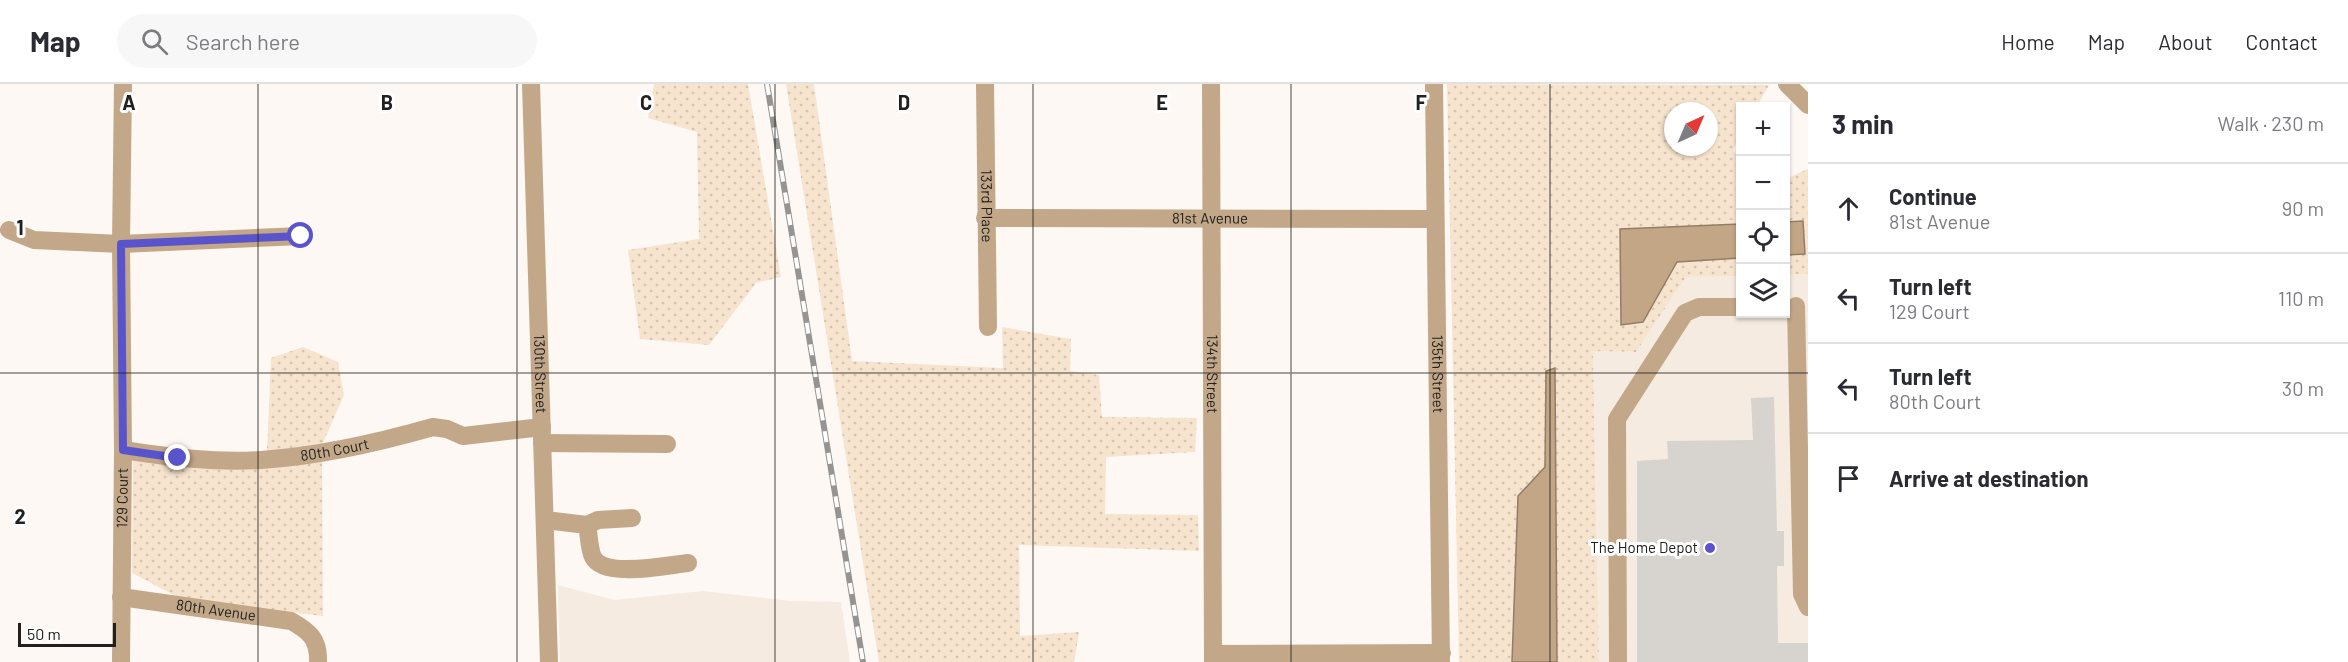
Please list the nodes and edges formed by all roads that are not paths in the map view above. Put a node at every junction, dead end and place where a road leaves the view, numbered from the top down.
1 (123, 84) edge
2 (531, 84) edge
3 (985, 84) edge
4 (1210, 84) edge
5 (1434, 84) edge
6 (1787, 84) edge
7 (1808, 105) edge
8 (985, 218) junction
9 (1211, 219) junction
10 (1435, 219) junction
11 (9, 230) dead end
12 (301, 236) dead end
13 (121, 244) junction
14 (1796, 306) edge
15 (1736, 307) edge
16 (988, 327) dead end
17 (542, 435) junction
18 (667, 444) dead end
19 (123, 450) junction
20 (632, 518) dead end
21 (545, 519) junction
22 (587, 525) junction
23 (688, 563) dead end
24 (121, 597) junction
25 (1808, 607) edge
26 (1213, 658) edge
27 (1442, 658) edge
28 (121, 662) edge
29 (318, 662) edge
30 (549, 662) edge
31 (1618, 662) edge

1 - 13 street, 129 Court
2 - 17 street, 130th Street
3 - 8 street, 133rd Place
4 - 9 street, 134th Street
5 - 10 street, 135th Street
6 - 7 street
8 - 9 street, 81st Avenue
8 - 16 street, 133rd Place
9 - 10 street, 81st Avenue
9 - 26 street, 134th Street
10 - 27 street, 135th Street
11 - 13 street
12 - 13 street
13 - 19 street, 129 Court
14 - 25 street
15 - 31 street
17 - 18 street, 80th Court
17 - 19 street, 80th Court
17 - 21 street, 130th Street
19 - 24 street, 129 Court
20 - 22 street
21 - 22 street
21 - 30 street, 130th Street
22 - 23 street
24 - 28 street, 129 Court
24 - 29 street, 80th Avenue
26 - 27 street

